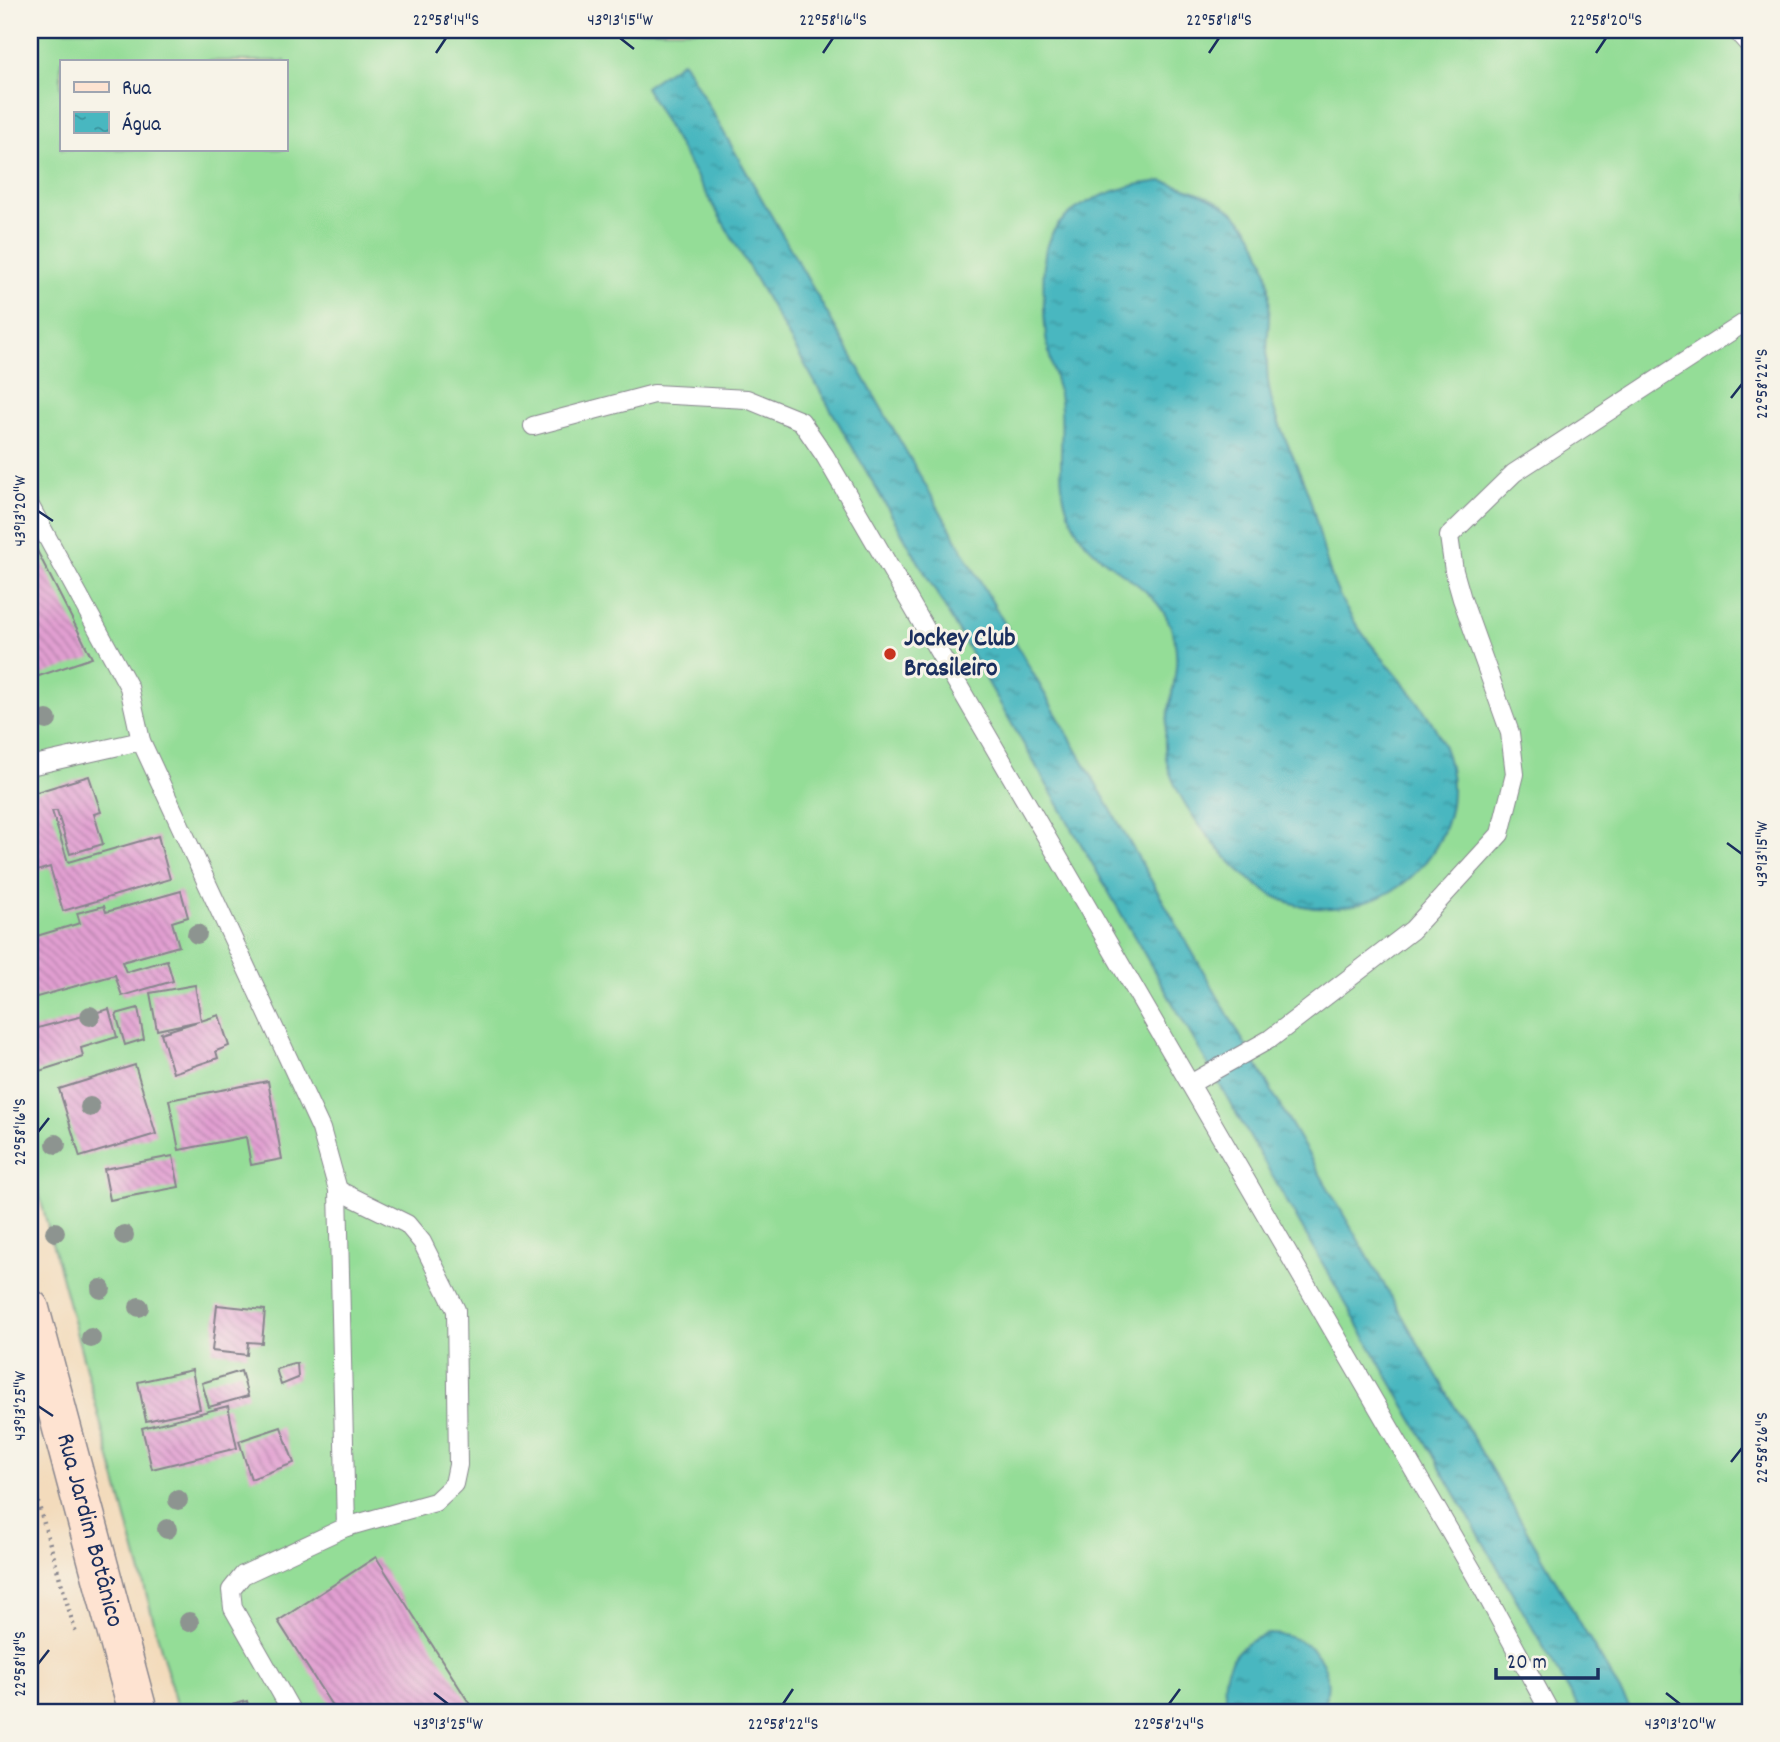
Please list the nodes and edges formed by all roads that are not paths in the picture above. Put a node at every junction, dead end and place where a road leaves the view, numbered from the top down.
1 (1735, 30) edge
2 (1750, 46) edge
3 (1750, 318) edge
4 (533, 426) dead end
5 (30, 506) edge
6 (141, 741) junction
7 (30, 766) edge
8 (1196, 1081) junction
9 (338, 1190) junction
10 (30, 1309) edge
11 (346, 1527) junction
12 (138, 1712) edge
13 (292, 1712) edge
14 (1550, 1712) edge

1 - 2 lane
3 - 8 lane
4 - 8 lane
5 - 6 lane
6 - 7 lane
6 - 9 lane
8 - 14 lane
9 - 11 lane
9 - 11 lane
10 - 12 main road, Rua Jardim Botânico
11 - 13 lane

